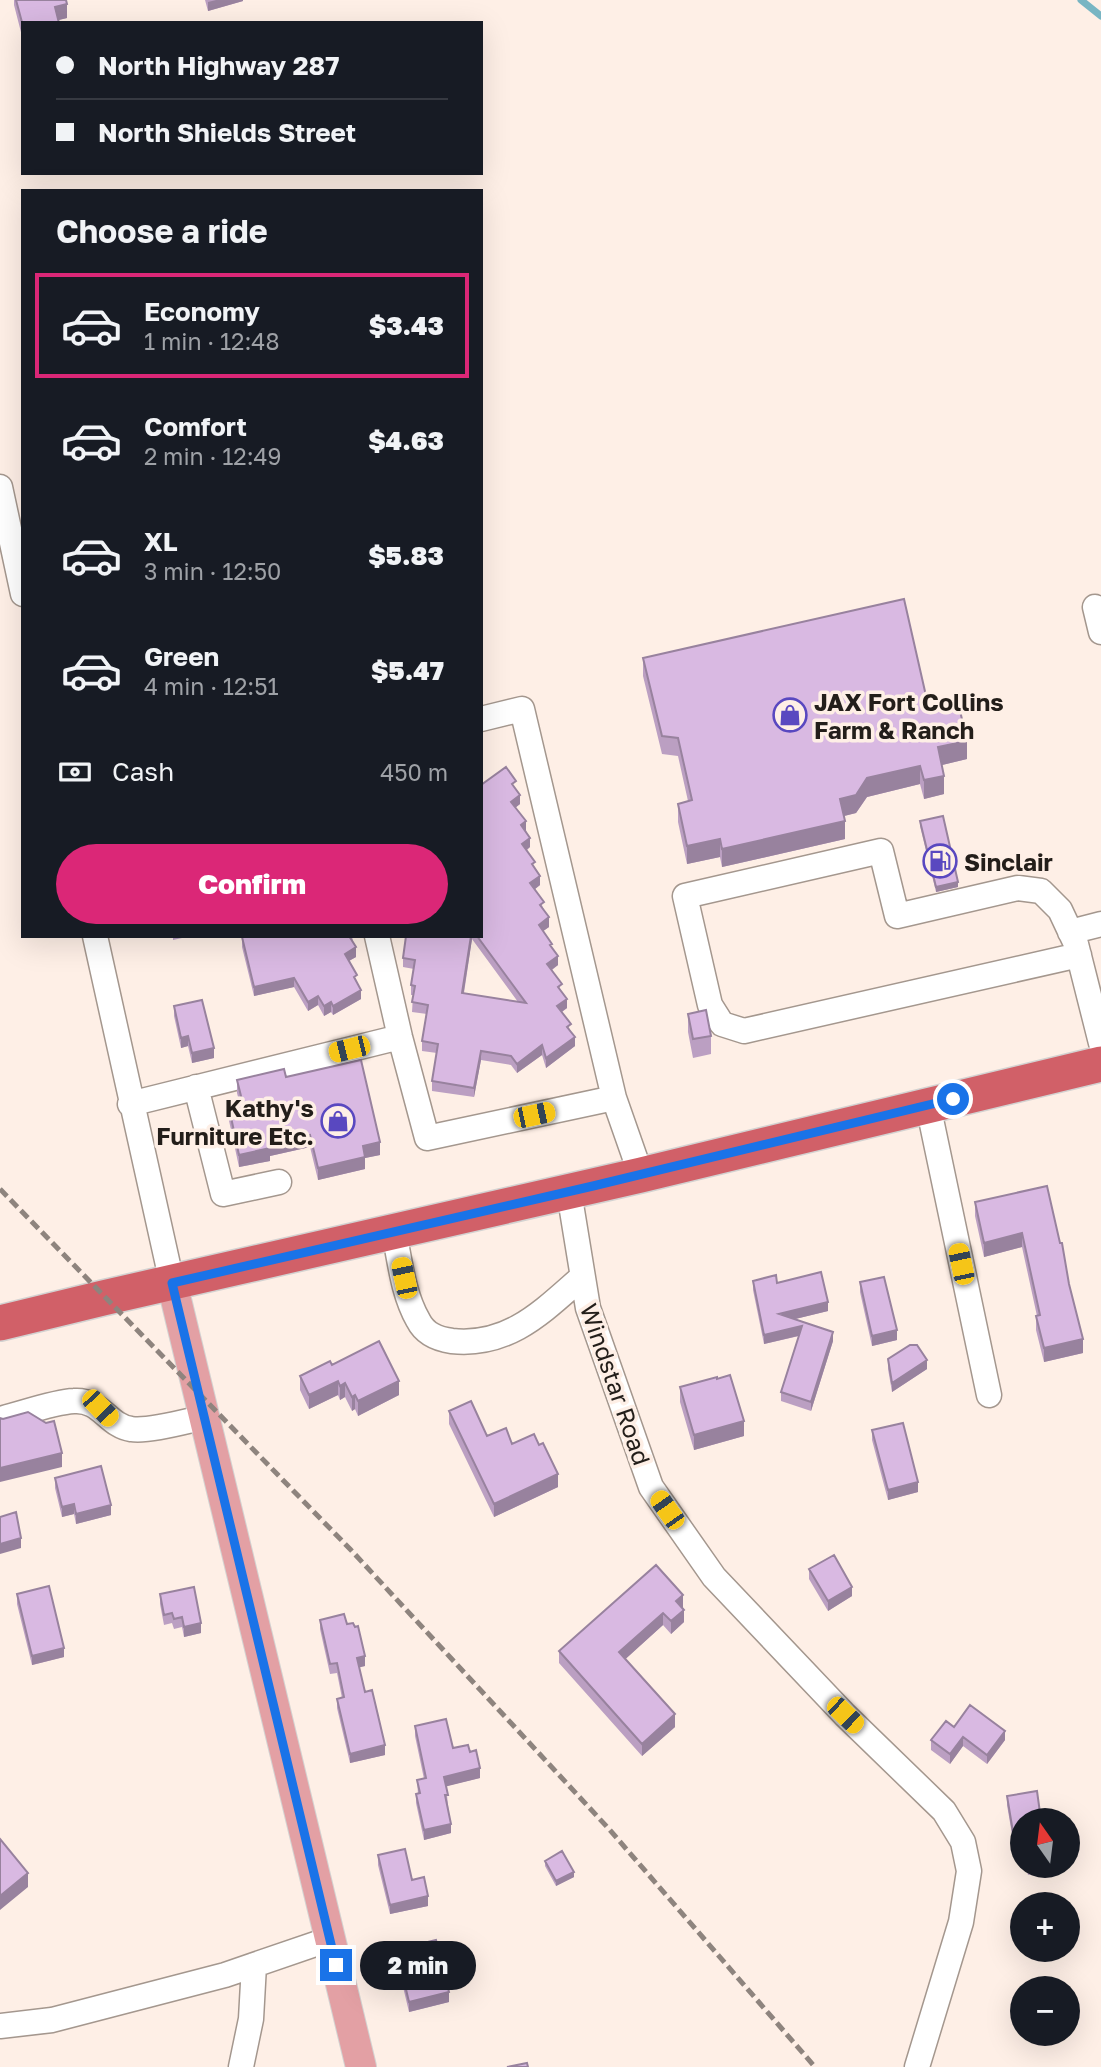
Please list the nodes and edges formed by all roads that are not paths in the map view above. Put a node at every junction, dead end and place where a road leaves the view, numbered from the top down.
1 (0, 486) edge
2 (21, 585) edge
3 (1095, 607) dead end
4 (1101, 632) edge
5 (483, 719) edge
6 (1101, 924) edge
7 (1070, 932) junction
8 (95, 938) edge
9 (377, 938) edge
10 (1079, 955) junction
11 (400, 1037) junction
12 (1101, 1043) edge
13 (1101, 1064) edge
14 (196, 1087) junction
15 (614, 1098) junction
16 (130, 1104) junction
17 (928, 1105) junction
18 (641, 1175) junction
19 (278, 1182) dead end
20 (569, 1192) junction
21 (394, 1232) junction
22 (582, 1276) junction
23 (172, 1283) junction
24 (0, 1323) edge
25 (989, 1395) dead end
26 (206, 1417) junction
27 (0, 1419) edge
28 (330, 1939) junction
29 (254, 1965) junction
30 (0, 2026) edge
31 (244, 2055) edge
32 (260, 2067) edge
33 (361, 2067) edge
34 (917, 2067) edge

1 - 2 street
3 - 4 street
5 - 15 street
6 - 7 street
7 - 10 street
7 - 10 street
8 - 16 street
9 - 11 street
10 - 12 street
11 - 14 street
11 - 15 street
13 - 17 highway
14 - 16 street
14 - 19 street
15 - 18 street
16 - 23 street
17 - 18 highway
17 - 25 street
18 - 20 highway
20 - 21 highway
20 - 22 street, Windstar Road
21 - 22 street
21 - 23 highway
22 - 34 street, Windstar Road
23 - 24 highway
23 - 26 main road
26 - 27 street
26 - 28 main road
28 - 29 street
28 - 33 main road
29 - 30 street
29 - 31 street
31 - 32 street

